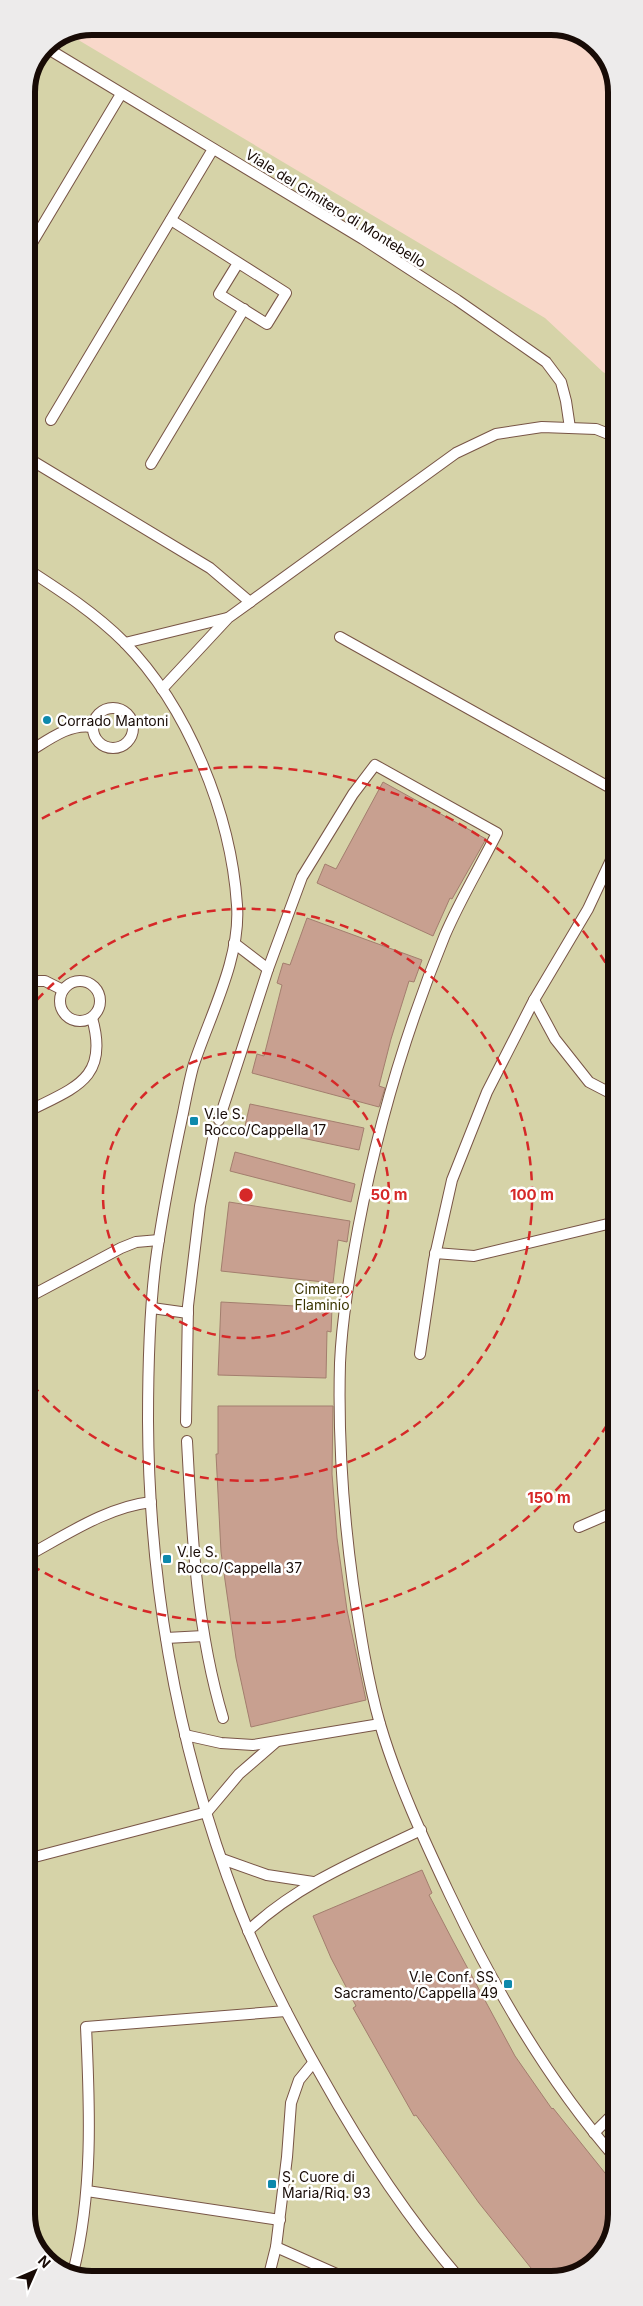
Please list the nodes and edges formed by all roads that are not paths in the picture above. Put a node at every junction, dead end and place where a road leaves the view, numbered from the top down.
1 (52, 52) edge
2 (121, 94) junction
3 (213, 149) junction
4 (171, 220) junction
5 (35, 238) edge
6 (238, 263) junction
7 (244, 309) junction
8 (51, 420) dead end
9 (570, 428) junction
10 (608, 434) edge
11 (35, 463) edge
12 (151, 464) dead end
13 (35, 574) edge
14 (250, 602) junction
15 (228, 618) junction
16 (340, 637) dead end
17 (125, 643) junction
18 (162, 689) junction
19 (92, 727) junction
20 (35, 748) edge
21 (608, 787) edge
22 (608, 866) edge
23 (234, 943) junction
24 (268, 969) junction
25 (35, 981) edge
26 (63, 990) junction
27 (534, 1000) junction
28 (92, 1018) junction
29 (608, 1092) edge
30 (35, 1108) edge
31 (219, 1120) dead end
32 (213, 1138) dead end
33 (608, 1224) edge
34 (159, 1240) junction
35 (435, 1253) junction
36 (35, 1294) edge
37 (152, 1308) junction
38 (188, 1313) junction
39 (420, 1354) dead end
40 (186, 1422) dead end
41 (187, 1441) dead end
42 (151, 1502) junction
43 (608, 1514) edge
44 (579, 1527) dead end
45 (35, 1552) edge
46 (204, 1636) junction
47 (166, 1638) junction
48 (223, 1718) dead end
49 (380, 1724) junction
50 (185, 1735) junction
51 (276, 1742) junction
52 (207, 1812) junction
53 (422, 1830) junction
54 (35, 1857) edge
55 (222, 1859) junction
56 (313, 1882) junction
57 (248, 1932) junction
58 (286, 2011) junction
59 (314, 2063) junction
60 (608, 2119) edge
61 (594, 2133) junction
62 (608, 2149) edge
63 (87, 2191) junction
64 (280, 2220) junction
65 (276, 2247) junction
66 (74, 2268) edge
67 (270, 2271) edge
68 (330, 2271) edge
69 (453, 2271) edge

1 - 2 lane, Viale del Cimitero di Montebello
2 - 3 lane, Viale del Cimitero di Montebello
2 - 5 lane
3 - 4 lane
3 - 9 lane, Viale del Cimitero di Montebello
4 - 6 lane
4 - 8 lane
6 - 7 lane
6 - 7 lane
7 - 12 lane
9 - 10 lane
9 - 14 lane
11 - 14 lane
13 - 17 lane
14 - 15 lane
15 - 17 lane
15 - 18 lane
16 - 21 lane
17 - 18 lane
18 - 23 lane
19 - 19 lane
19 - 20 lane
22 - 27 lane
23 - 24 lane
23 - 34 lane
24 - 31 lane
24 - 49 lane
25 - 26 lane
26 - 28 lane
26 - 28 lane
27 - 29 lane
27 - 35 lane
28 - 30 lane
32 - 38 lane
33 - 35 lane
34 - 36 lane
34 - 37 lane
35 - 39 lane
37 - 38 lane
37 - 42 lane
38 - 40 lane
41 - 46 lane
42 - 45 lane
42 - 47 lane
43 - 44 lane
46 - 47 lane
46 - 48 lane
47 - 50 lane
49 - 51 lane
49 - 53 lane
50 - 51 lane
50 - 52 lane
51 - 52 lane
52 - 54 lane
52 - 55 lane
53 - 56 lane
53 - 61 lane
55 - 56 lane
55 - 57 lane
56 - 57 lane
57 - 58 lane
58 - 59 lane
58 - 63 lane
59 - 64 lane
59 - 69 lane
60 - 61 lane
61 - 62 lane
63 - 64 lane
63 - 66 lane
64 - 65 lane
65 - 67 lane
65 - 68 lane

